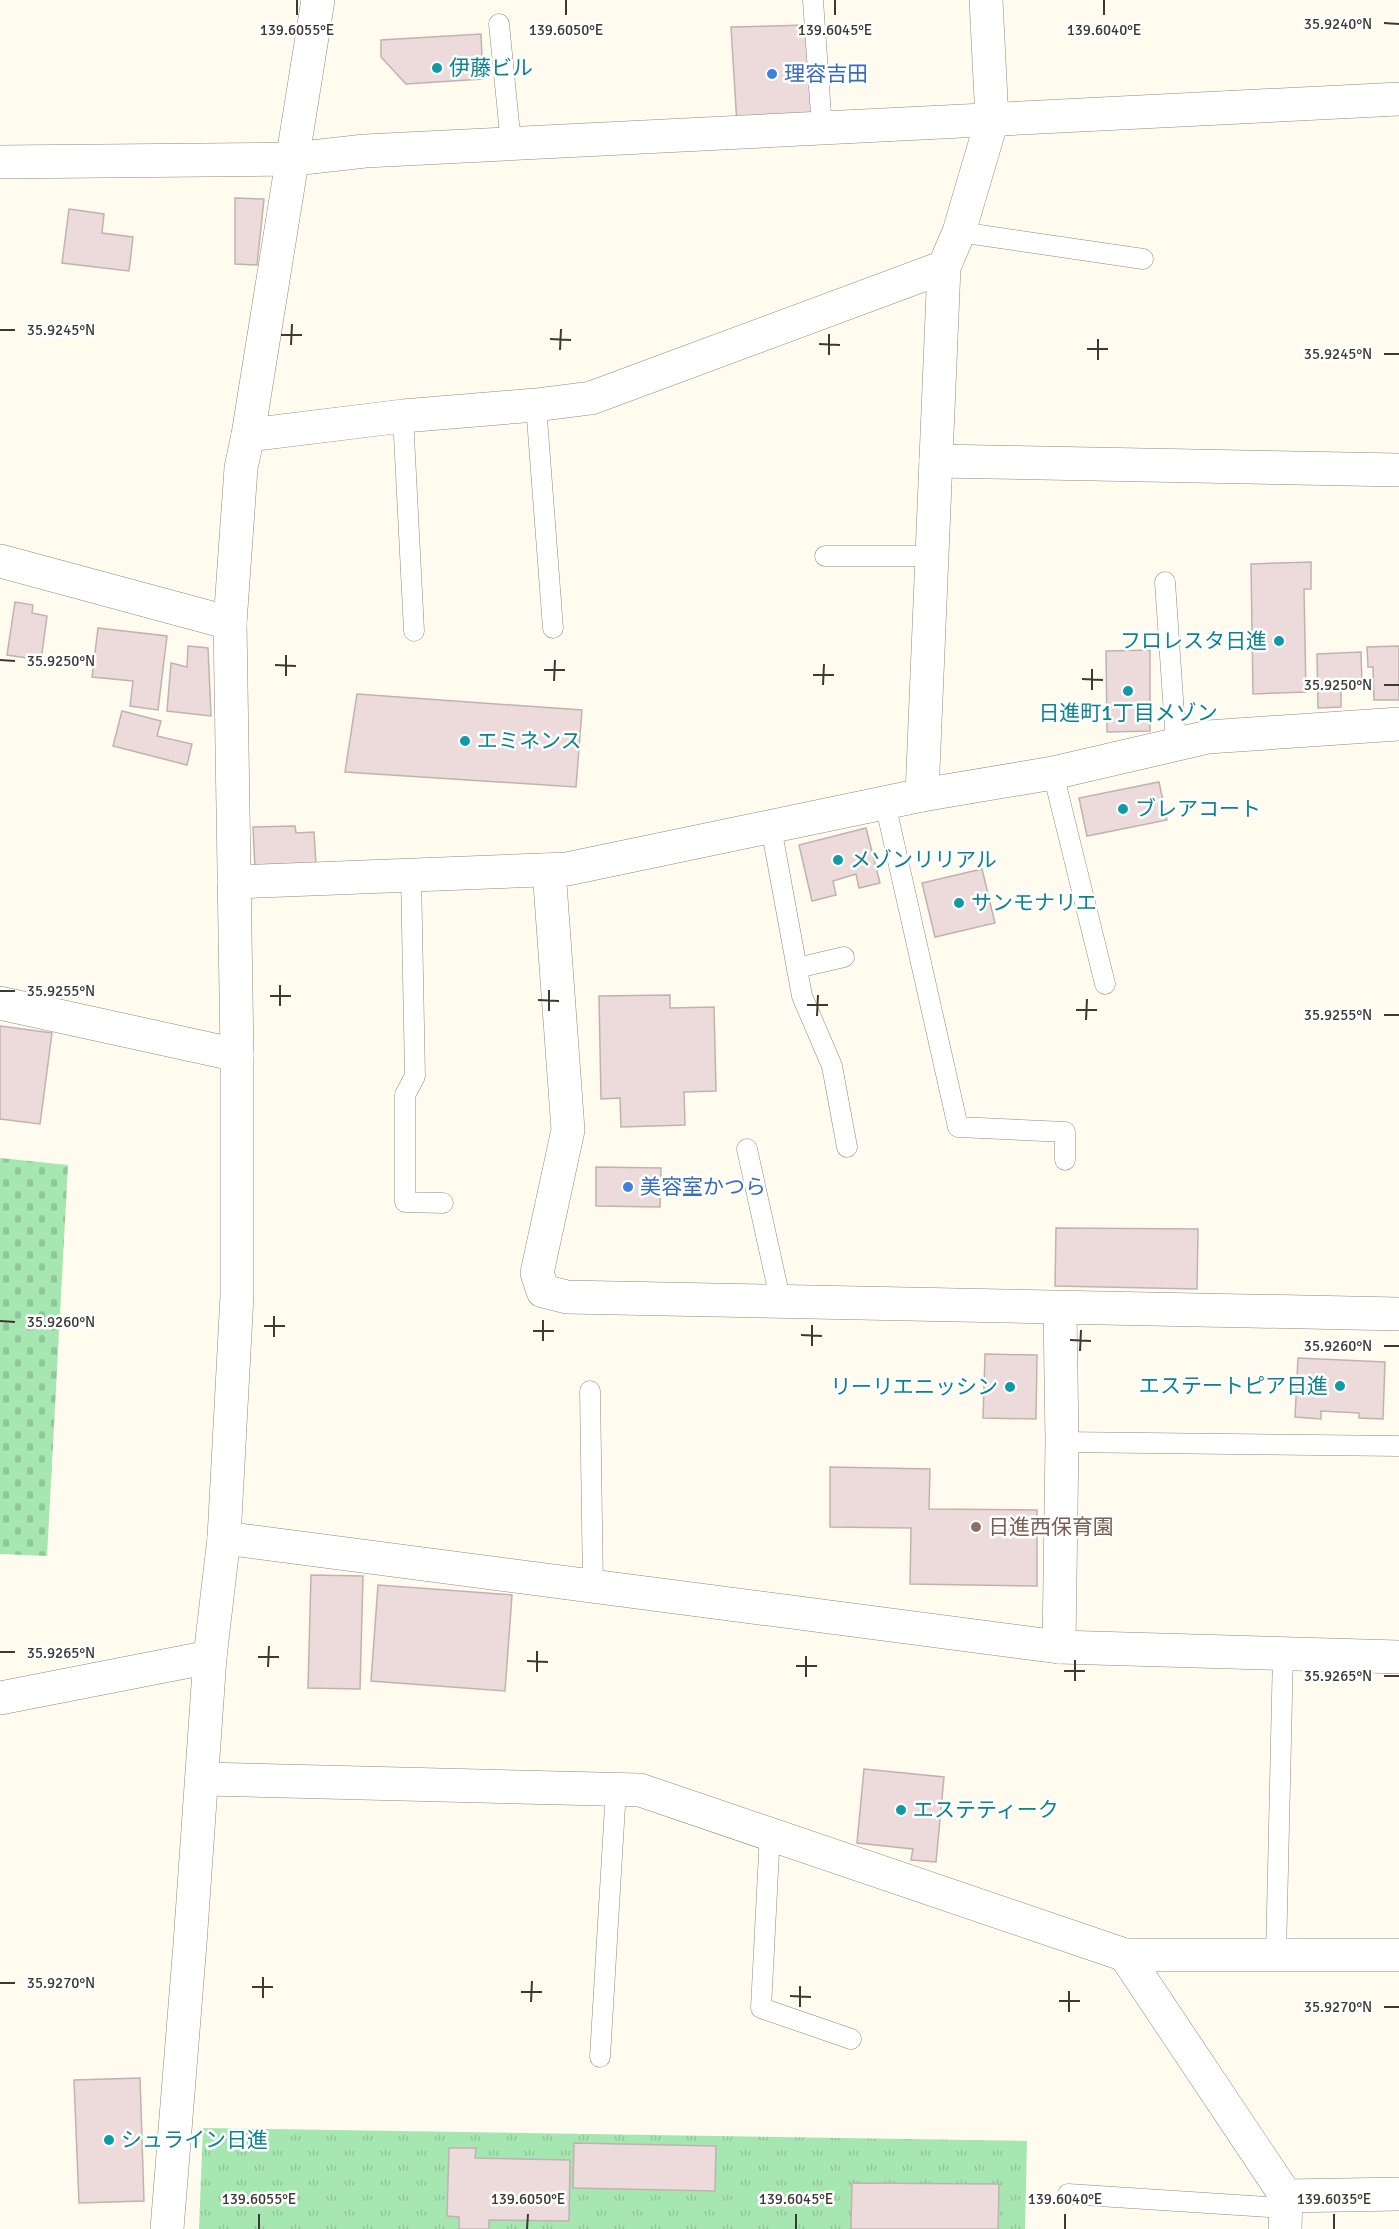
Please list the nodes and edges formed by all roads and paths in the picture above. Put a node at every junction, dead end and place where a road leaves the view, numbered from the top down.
1 (318, 0) edge
2 (813, 0) edge
3 (986, 0) edge
4 (499, 24) dead end
5 (1399, 99) edge
6 (992, 120) junction
7 (822, 129) junction
8 (511, 144) junction
9 (294, 159) junction
10 (0, 162) edge
11 (959, 232) junction
12 (1143, 259) dead end
13 (944, 267) junction
14 (536, 405) junction
15 (403, 416) junction
16 (248, 435) junction
17 (936, 460) junction
18 (1399, 470) edge
19 (825, 556) dead end
20 (932, 556) junction
21 (0, 561) edge
22 (1165, 582) dead end
23 (230, 623) junction
24 (553, 628) dead end
25 (414, 631) dead end
26 (1399, 724) edge
27 (1176, 743) junction
28 (1053, 773) junction
29 (922, 795) junction
30 (885, 803) junction
31 (771, 827) junction
32 (549, 870) junction
33 (411, 875) junction
34 (234, 882) junction
35 (844, 957) dead end
36 (797, 968) junction
37 (1105, 984) dead end
38 (0, 1003) edge
39 (237, 1055) junction
40 (847, 1147) dead end
41 (747, 1149) dead end
42 (1065, 1160) dead end
43 (443, 1203) dead end
44 (781, 1303) junction
45 (1060, 1310) junction
46 (1399, 1314) edge
47 (590, 1391) dead end
48 (1062, 1442) junction
49 (1399, 1446) edge
50 (224, 1538) junction
51 (593, 1586) junction
52 (1059, 1647) junction
53 (1283, 1654) junction
54 (210, 1657) junction
55 (1399, 1657) edge
56 (0, 1698) edge
57 (203, 1779) junction
58 (616, 1789) junction
59 (770, 1833) junction
60 (1125, 1955) junction
61 (1276, 1955) junction
62 (1399, 1955) edge
63 (851, 2039) dead end
64 (600, 2057) dead end
65 (1068, 2194) dead end
66 (1399, 2194) edge
67 (1285, 2211) edge
68 (167, 2229) edge

1 - 9 street
2 - 7 lane
3 - 6 street
4 - 8 lane
5 - 6 street
6 - 7 street
6 - 11 street
7 - 8 street
8 - 9 street
9 - 10 street
9 - 16 street
11 - 12 lane
11 - 13 street
13 - 14 street
13 - 17 street
14 - 15 street
14 - 24 lane
15 - 16 street
15 - 25 lane
16 - 23 street
17 - 18 street
17 - 20 street
19 - 20 lane
20 - 29 street
21 - 23 street
22 - 27 lane
23 - 34 street
26 - 27 street
27 - 28 street
28 - 29 street
28 - 37 lane
29 - 30 street
30 - 31 street
30 - 42 lane
31 - 32 street
31 - 36 lane
32 - 33 street
32 - 44 street
33 - 34 street
33 - 43 lane
34 - 39 street
35 - 36 lane
36 - 40 lane
38 - 39 street
39 - 50 street
41 - 44 lane
44 - 45 street
45 - 46 street
45 - 48 street
47 - 51 lane
48 - 49 lane
48 - 52 street
50 - 51 street
50 - 54 street
51 - 52 street
52 - 53 street
53 - 55 street
53 - 61 lane
54 - 56 street
54 - 57 street
57 - 58 street
57 - 68 street
58 - 59 street
58 - 64 lane
59 - 60 street
59 - 63 lane
60 - 61 street
60 - 67 street
61 - 62 street
65 - 67 lane
66 - 67 street

